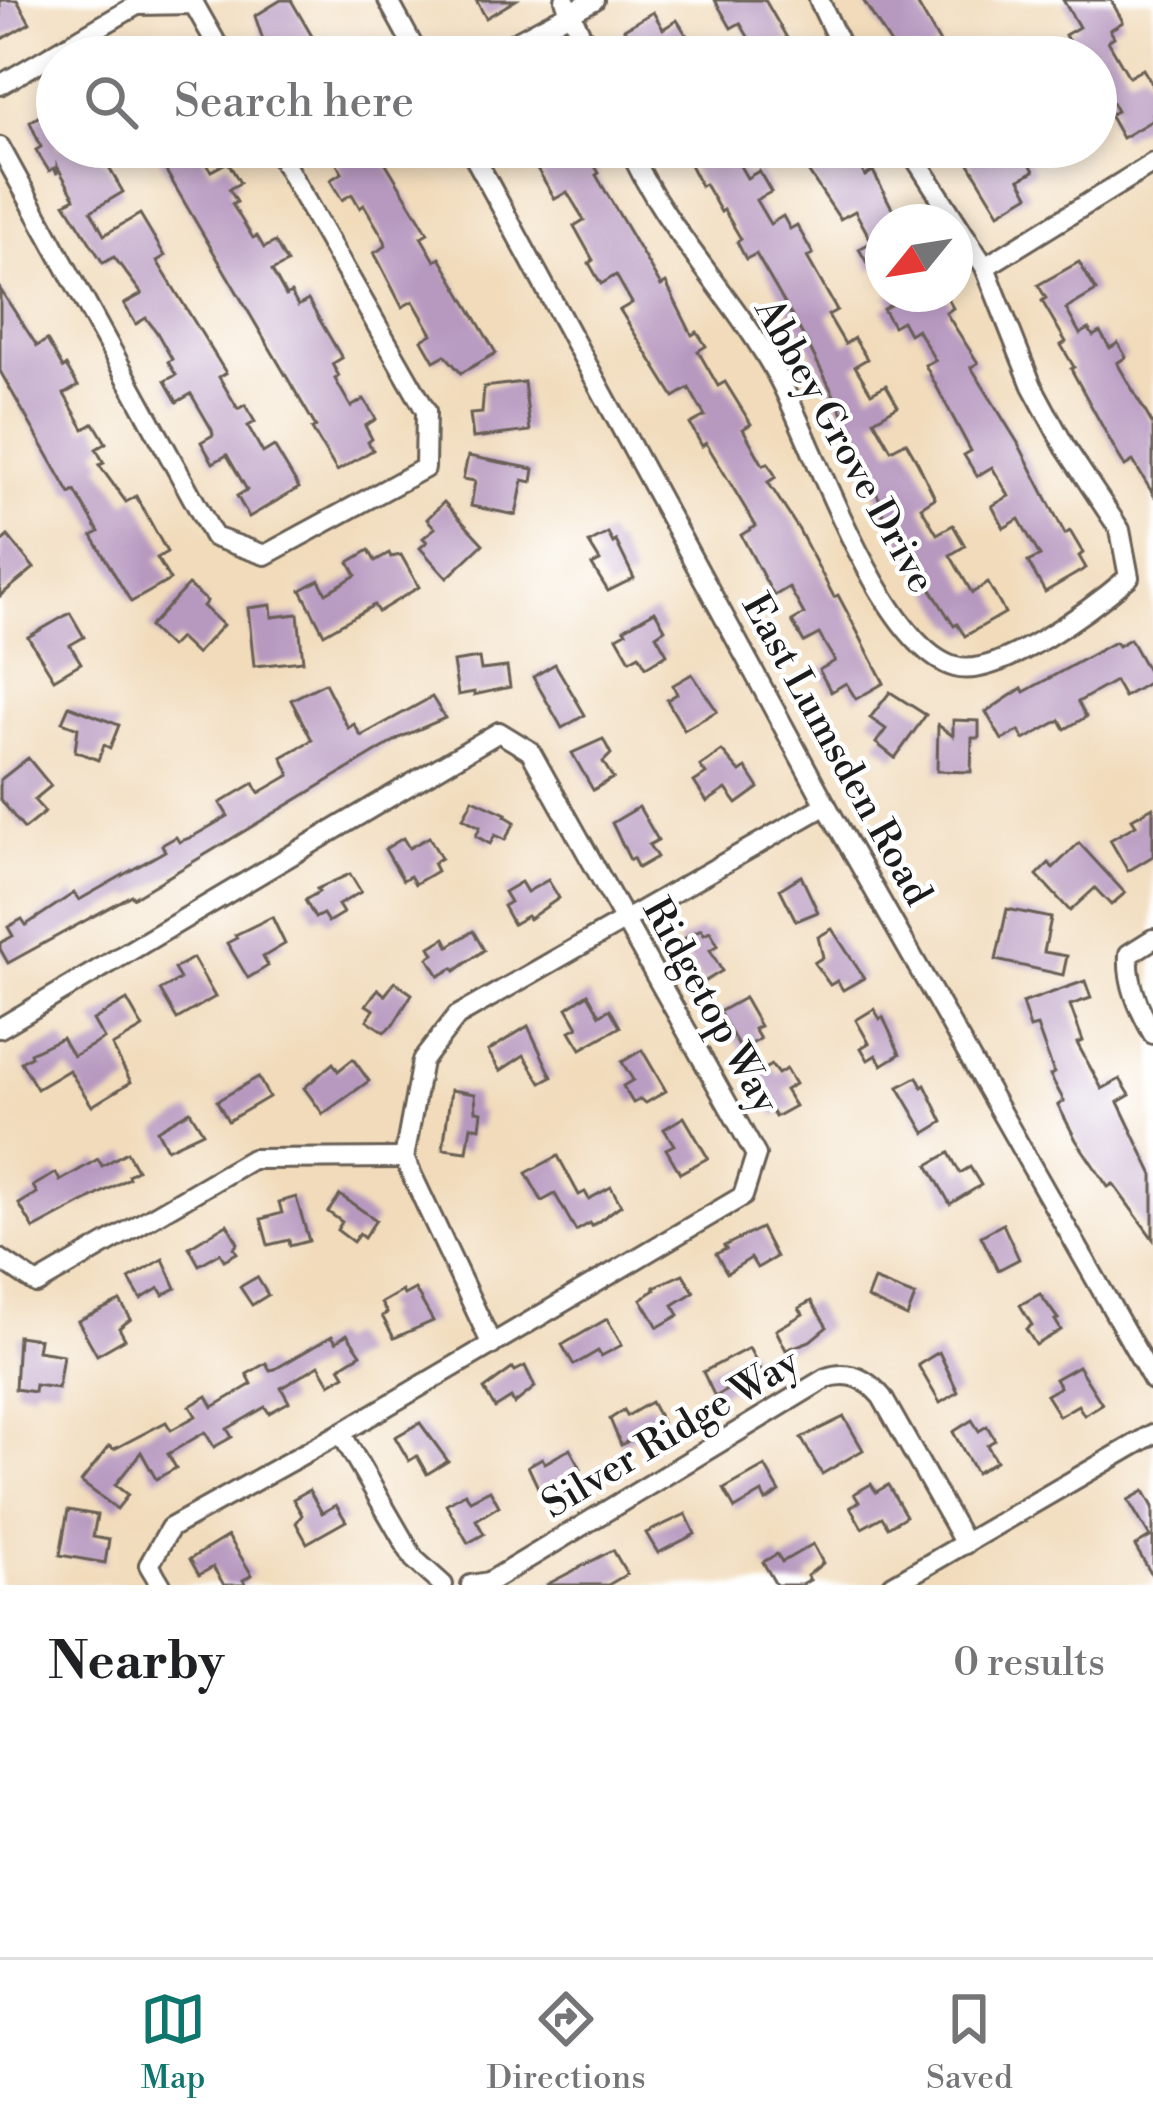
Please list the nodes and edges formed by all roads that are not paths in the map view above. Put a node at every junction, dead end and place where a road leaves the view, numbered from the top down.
1 (388, 0) edge
2 (593, 0) edge
3 (819, 0) edge
4 (569, 6) edge
5 (84, 36) edge
6 (212, 36) edge
7 (408, 36) edge
8 (521, 36) edge
9 (582, 36) edge
10 (836, 36) edge
11 (36, 64) edge
12 (0, 85) edge
13 (0, 147) edge
14 (1153, 163) edge
15 (287, 168) edge
16 (480, 168) edge
17 (642, 168) edge
18 (922, 168) edge
19 (986, 267) junction
20 (826, 805) junction
21 (623, 919) junction
22 (1153, 939) edge
23 (0, 1028) edge
24 (1153, 1034) edge
25 (404, 1158) junction
26 (0, 1259) edge
27 (492, 1346) junction
28 (1153, 1380) edge
29 (341, 1433) junction
30 (1153, 1434) edge
31 (964, 1544) junction
32 (161, 1585) edge
33 (443, 1585) edge
34 (471, 1585) edge
35 (893, 1585) edge

1 - 7 street
2 - 4 street
3 - 10 street
4 - 8 street
4 - 9 street
5 - 6 street
11 - 12 street
13 - 15 street
14 - 19 street
16 - 20 street, East Lumsden Road
17 - 19 street, Abbey Grove Drive
18 - 19 street, Abbey Grove Drive
20 - 21 street
20 - 28 street, East Lumsden Road
21 - 23 street, Ridgetop Way
21 - 25 street
21 - 27 street, Ridgetop Way
22 - 24 street
25 - 26 street
25 - 27 street
27 - 29 street, Ridgetop Way
29 - 32 street, Ridgetop Way
29 - 33 street
30 - 31 street
31 - 34 street, Silver Ridge Way
31 - 35 street

